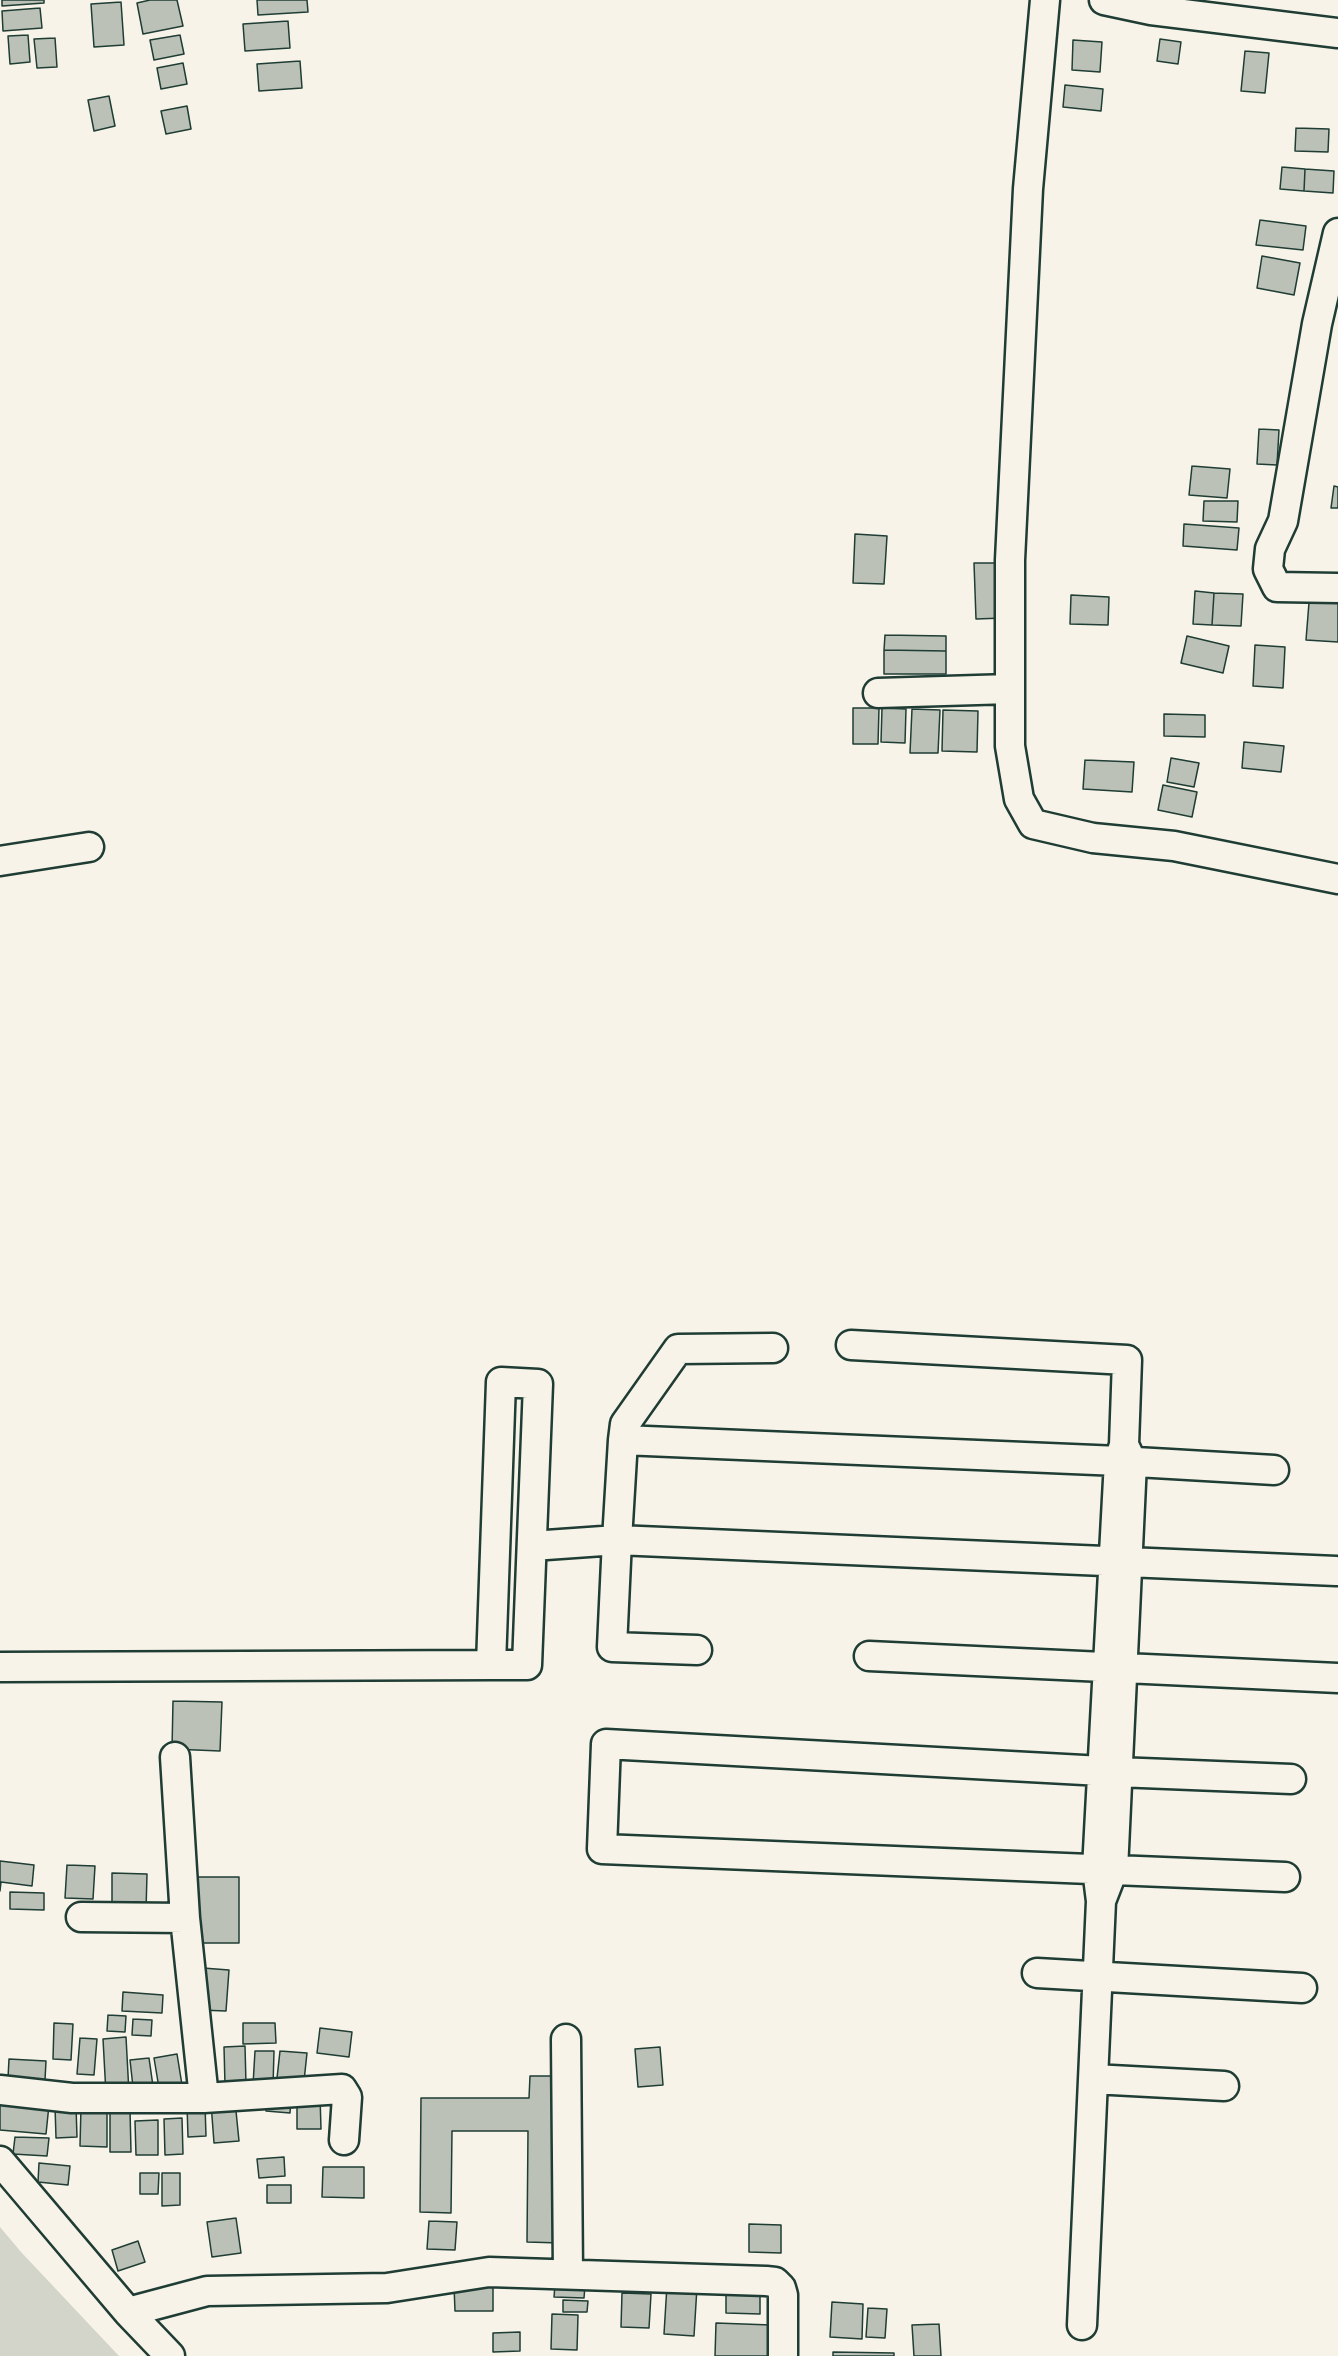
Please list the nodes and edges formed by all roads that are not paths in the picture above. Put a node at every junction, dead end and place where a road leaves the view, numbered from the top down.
1 (1044, 0) edge
2 (1104, 0) edge
3 (1338, 33) edge
4 (1338, 233) edge
5 (1338, 588) edge
6 (1010, 689) junction
7 (878, 693) dead end
8 (89, 847) dead end
9 (0, 861) edge
10 (1338, 879) edge
11 (850, 1345) dead end
12 (773, 1348) dead end
13 (623, 1440) junction
14 (1125, 1456) junction
15 (1274, 1470) dead end
16 (617, 1540) junction
17 (532, 1546) junction
18 (1120, 1561) junction
19 (1336, 1570) dead end
20 (697, 1650) dead end
21 (869, 1656) dead end
22 (490, 1665) junction
23 (1115, 1667) junction
24 (0, 1668) edge
25 (1338, 1678) edge
26 (175, 1757) dead end
27 (1109, 1772) junction
28 (1292, 1779) dead end
29 (1105, 1870) junction
30 (1285, 1877) dead end
31 (81, 1917) dead end
32 (185, 1918) junction
33 (1037, 1973) dead end
34 (1098, 1977) junction
35 (1302, 1988) dead end
36 (566, 2039) dead end
37 (1093, 2079) junction
38 (1224, 2086) dead end
39 (0, 2090) edge
40 (204, 2098) junction
41 (344, 2140) dead end
42 (0, 2161) edge
43 (568, 2274) junction
44 (128, 2312) junction
45 (1082, 2325) dead end
46 (170, 2356) edge
47 (783, 2356) edge

1 - 6 street
2 - 3 street
4 - 5 street
6 - 7 street
6 - 10 street
8 - 9 street
11 - 14 street
12 - 13 street
13 - 14 street
13 - 16 street
14 - 15 street
14 - 18 street
16 - 17 street
16 - 18 street
16 - 20 street
17 - 22 street
17 - 22 street
18 - 19 street
18 - 23 street
21 - 23 street
22 - 24 street
23 - 25 street
23 - 27 street
26 - 32 street
27 - 28 street
27 - 29 street
27 - 29 street
29 - 30 street
29 - 34 street
31 - 32 street
32 - 40 street
33 - 34 street
34 - 35 street
34 - 37 street
36 - 43 street
37 - 38 street
37 - 45 street
39 - 40 street
40 - 41 street
42 - 44 street
43 - 44 street
43 - 47 street
44 - 46 street

